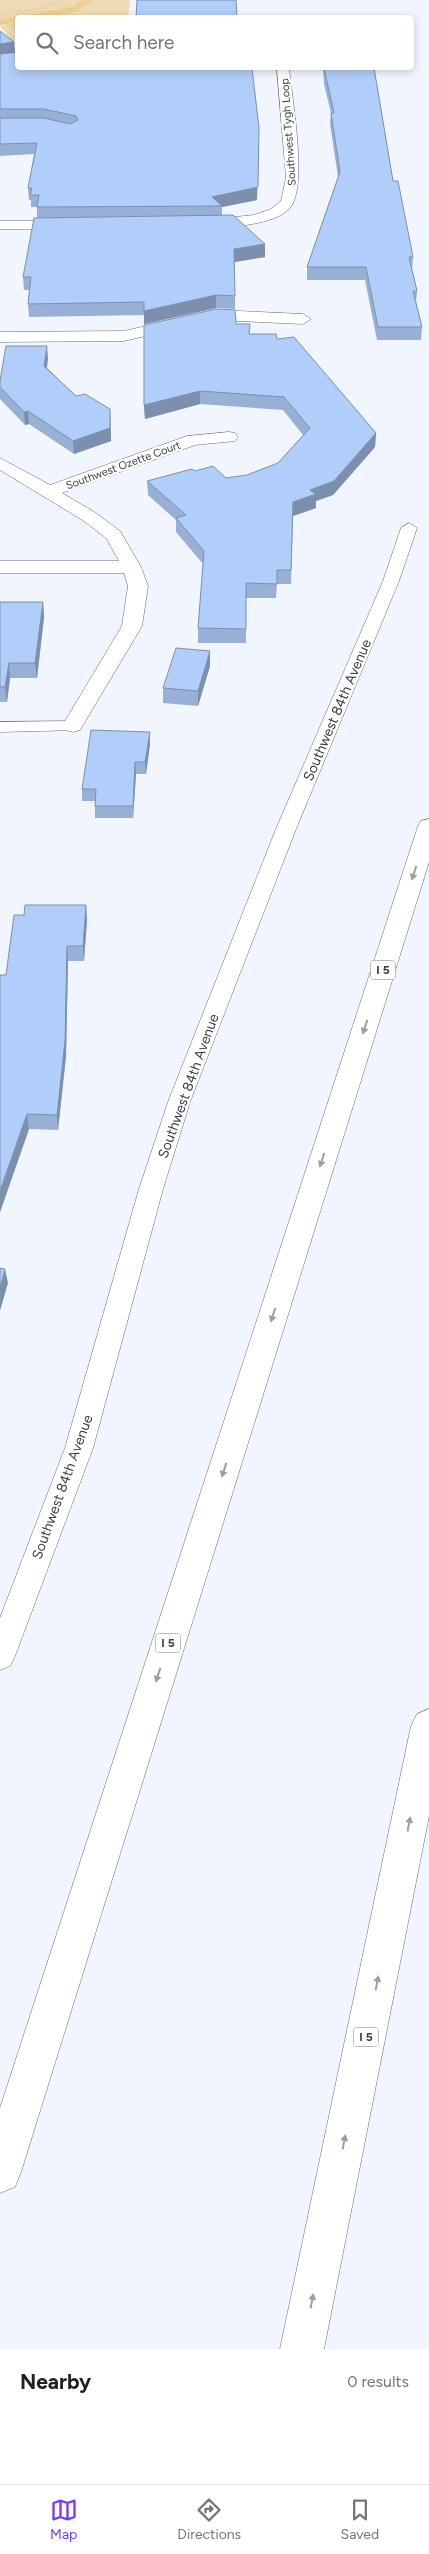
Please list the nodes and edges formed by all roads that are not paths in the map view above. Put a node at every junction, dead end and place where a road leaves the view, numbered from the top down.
1 (283, 70) edge
2 (185, 224) edge
3 (0, 225) edge
4 (88, 225) edge
5 (303, 319) dead end
6 (0, 337) edge
7 (229, 437) dead end
8 (0, 463) edge
9 (48, 492) junction
10 (409, 528) dead end
11 (0, 567) edge
12 (132, 567) junction
13 (73, 726) joint
14 (0, 727) edge
15 (429, 826) edge
16 (0, 1656) edge
17 (429, 1726) edge
18 (0, 2172) edge
19 (302, 2349) edge

1 - 2 main road, Southwest Tygh Loop
3 - 4 main road
5 - 6 main road
7 - 9 main road, Southwest Ozette Court
8 - 9 main road
9 - 12 main road
10 - 16 lane, Southwest 84th Avenue
11 - 12 main road
12 - 13 main road
13 - 14 lane
15 -> 18 main road, I 5
19 -> 17 main road, I 5

